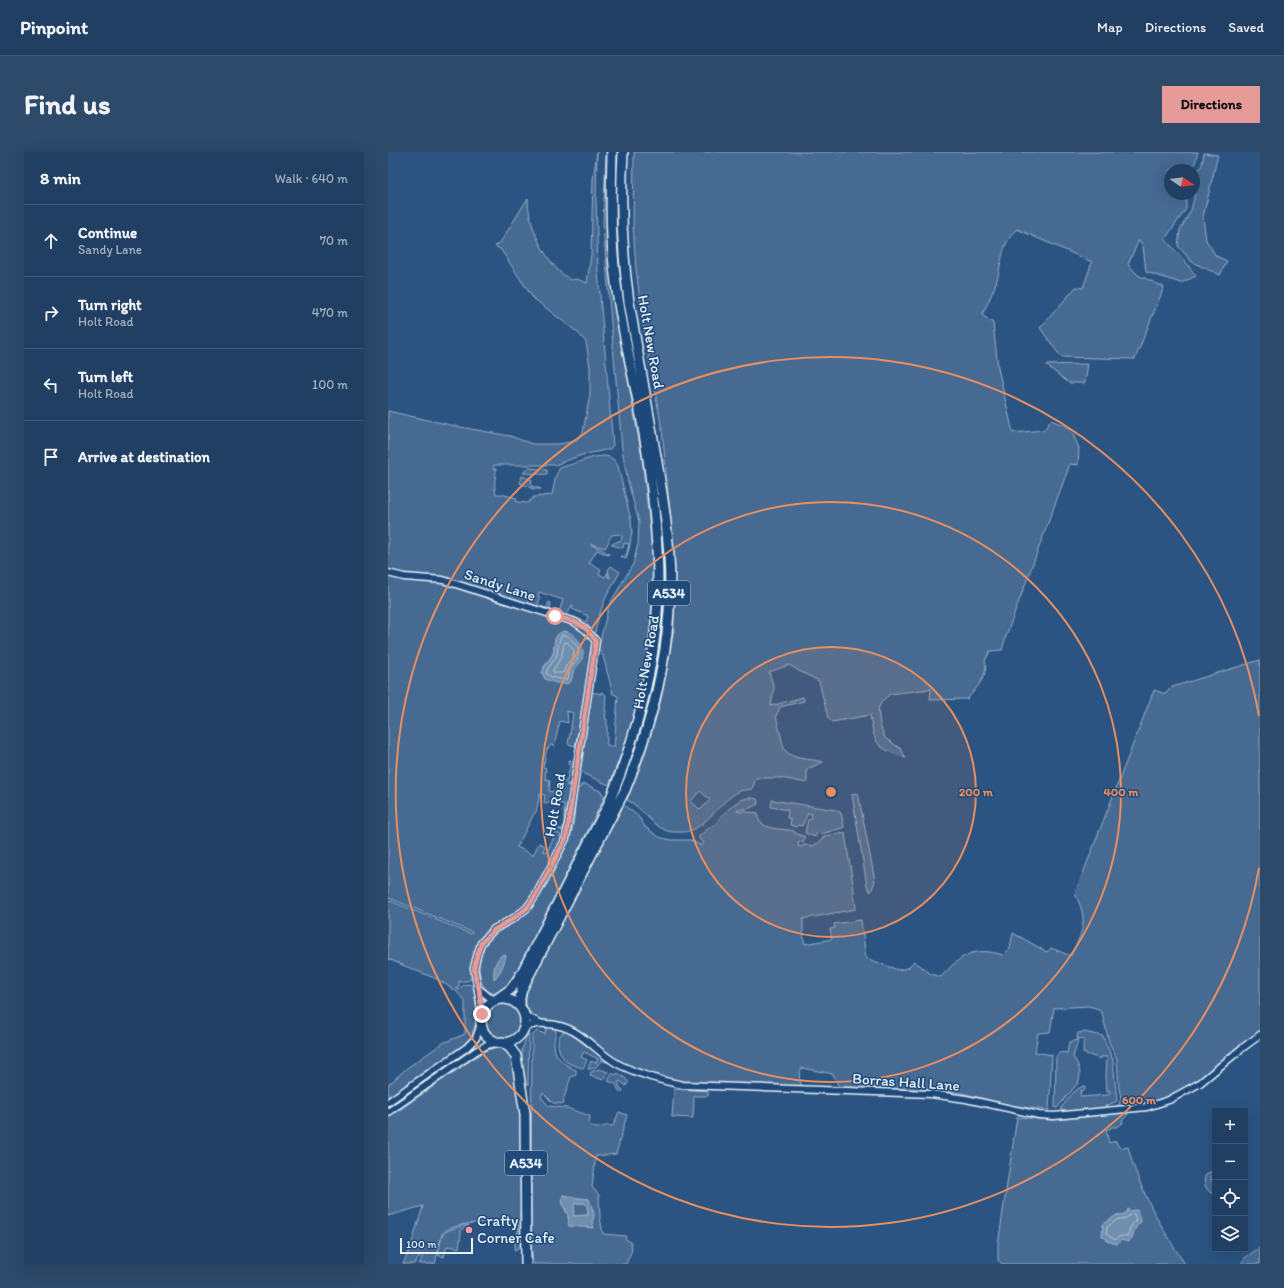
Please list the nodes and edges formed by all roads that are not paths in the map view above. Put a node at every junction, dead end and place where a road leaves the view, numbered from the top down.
1 (612, 152) edge
2 (623, 152) edge
3 (388, 573) edge
4 (596, 641) joint
5 (479, 989) junction
6 (497, 1000) junction
7 (522, 1010) junction
8 (482, 1014) junction
9 (481, 1024) junction
10 (542, 1024) junction
11 (522, 1031) junction
12 (1260, 1035) edge
13 (501, 1042) junction
14 (518, 1063) junction
15 (388, 1102) edge
16 (388, 1112) edge
17 (526, 1264) edge

1 - 6 highway, Holt New Road / A534
2 - 7 highway, Holt New Road / A534
3 - 4 street, Sandy Lane
4 - 5 street, Holt Road
5 - 6 street
5 - 8 street, Holt Road
6 - 7 highway
6 - 8 highway
7 - 10 street, Borras Hall Lane
7 - 11 highway
8 - 9 highway
9 - 13 highway
9 - 15 street
10 - 11 street, Borras Hall Lane
10 - 12 street, Borras Hall Lane
11 - 13 highway
11 - 14 highway, A534
13 - 14 highway, A534
13 - 16 street
14 - 17 highway, A534

